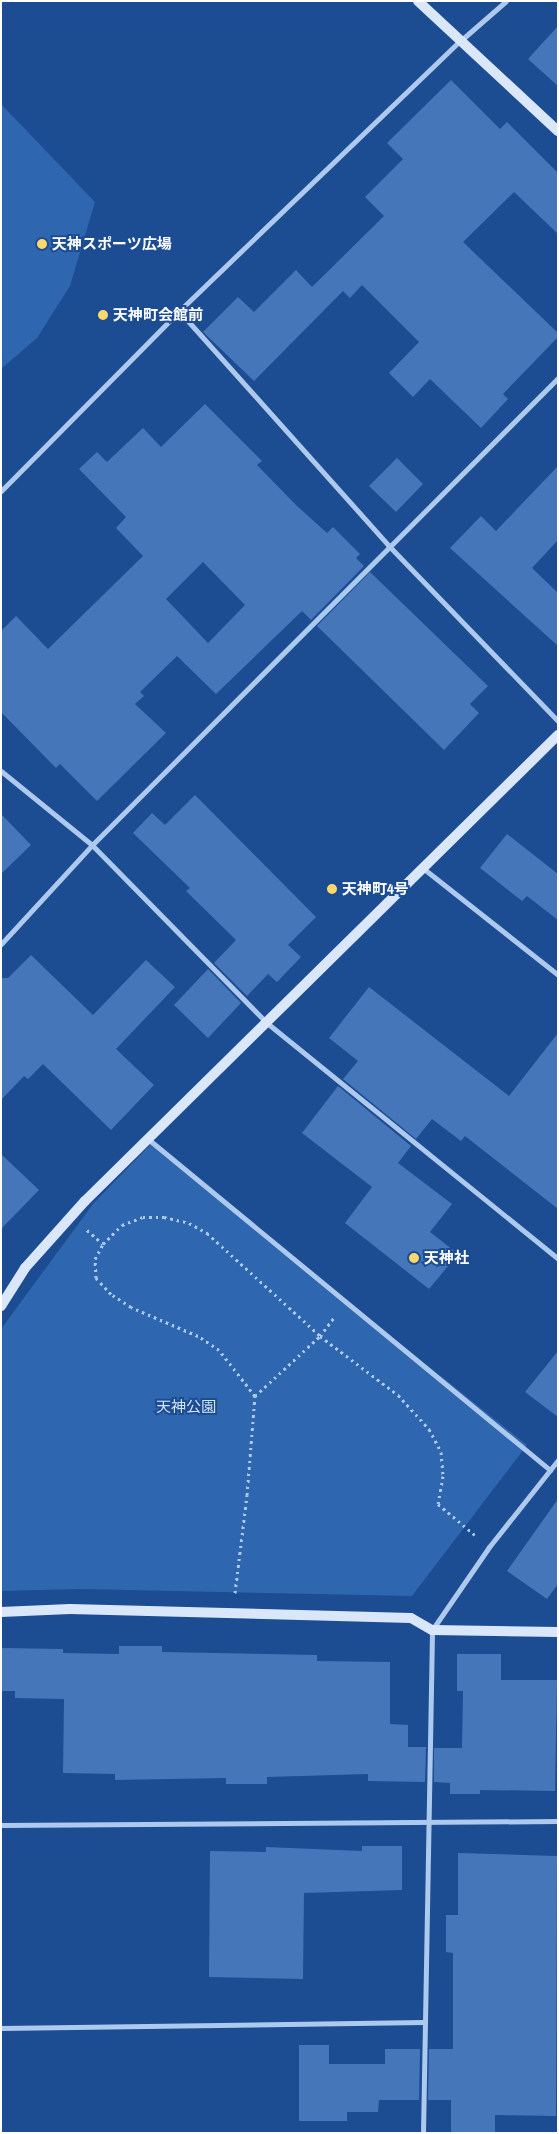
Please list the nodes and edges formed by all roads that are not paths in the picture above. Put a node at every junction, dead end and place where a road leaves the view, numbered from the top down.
1 (418, 1) edge
2 (506, 1) edge
3 (459, 42) junction
4 (558, 131) edge
5 (179, 311) junction
6 (558, 378) edge
7 (1, 491) edge
8 (388, 545) junction
9 (558, 721) edge
10 (558, 735) edge
11 (1, 771) edge
12 (92, 844) junction
13 (424, 869) junction
14 (1, 944) edge
15 (558, 975) edge
16 (267, 1023) junction
17 (148, 1139) junction
18 (558, 1259) edge
19 (1, 1306) edge
20 (558, 1460) edge
21 (550, 1470) junction
22 (1, 1612) edge
23 (432, 1630) junction
24 (558, 1632) edge
25 (427, 1821) junction
26 (558, 1821) edge
27 (1, 1825) edge
28 (424, 2022) junction
29 (1, 2028) edge
30 (423, 2133) edge

1 - 3 street
2 - 3 street
3 - 4 street
3 - 5 street
5 - 7 street
5 - 8 street
6 - 8 street
8 - 9 street
8 - 12 street
10 - 13 street
11 - 12 street
12 - 14 street
12 - 16 street
13 - 15 street
13 - 16 street
16 - 17 street
16 - 18 street
17 - 19 street
17 - 21 street
20 - 21 street
21 - 23 street
22 - 23 street
23 - 24 street
23 - 25 street
25 - 26 street
25 - 27 street
25 - 28 street
28 - 29 street
28 - 30 street

